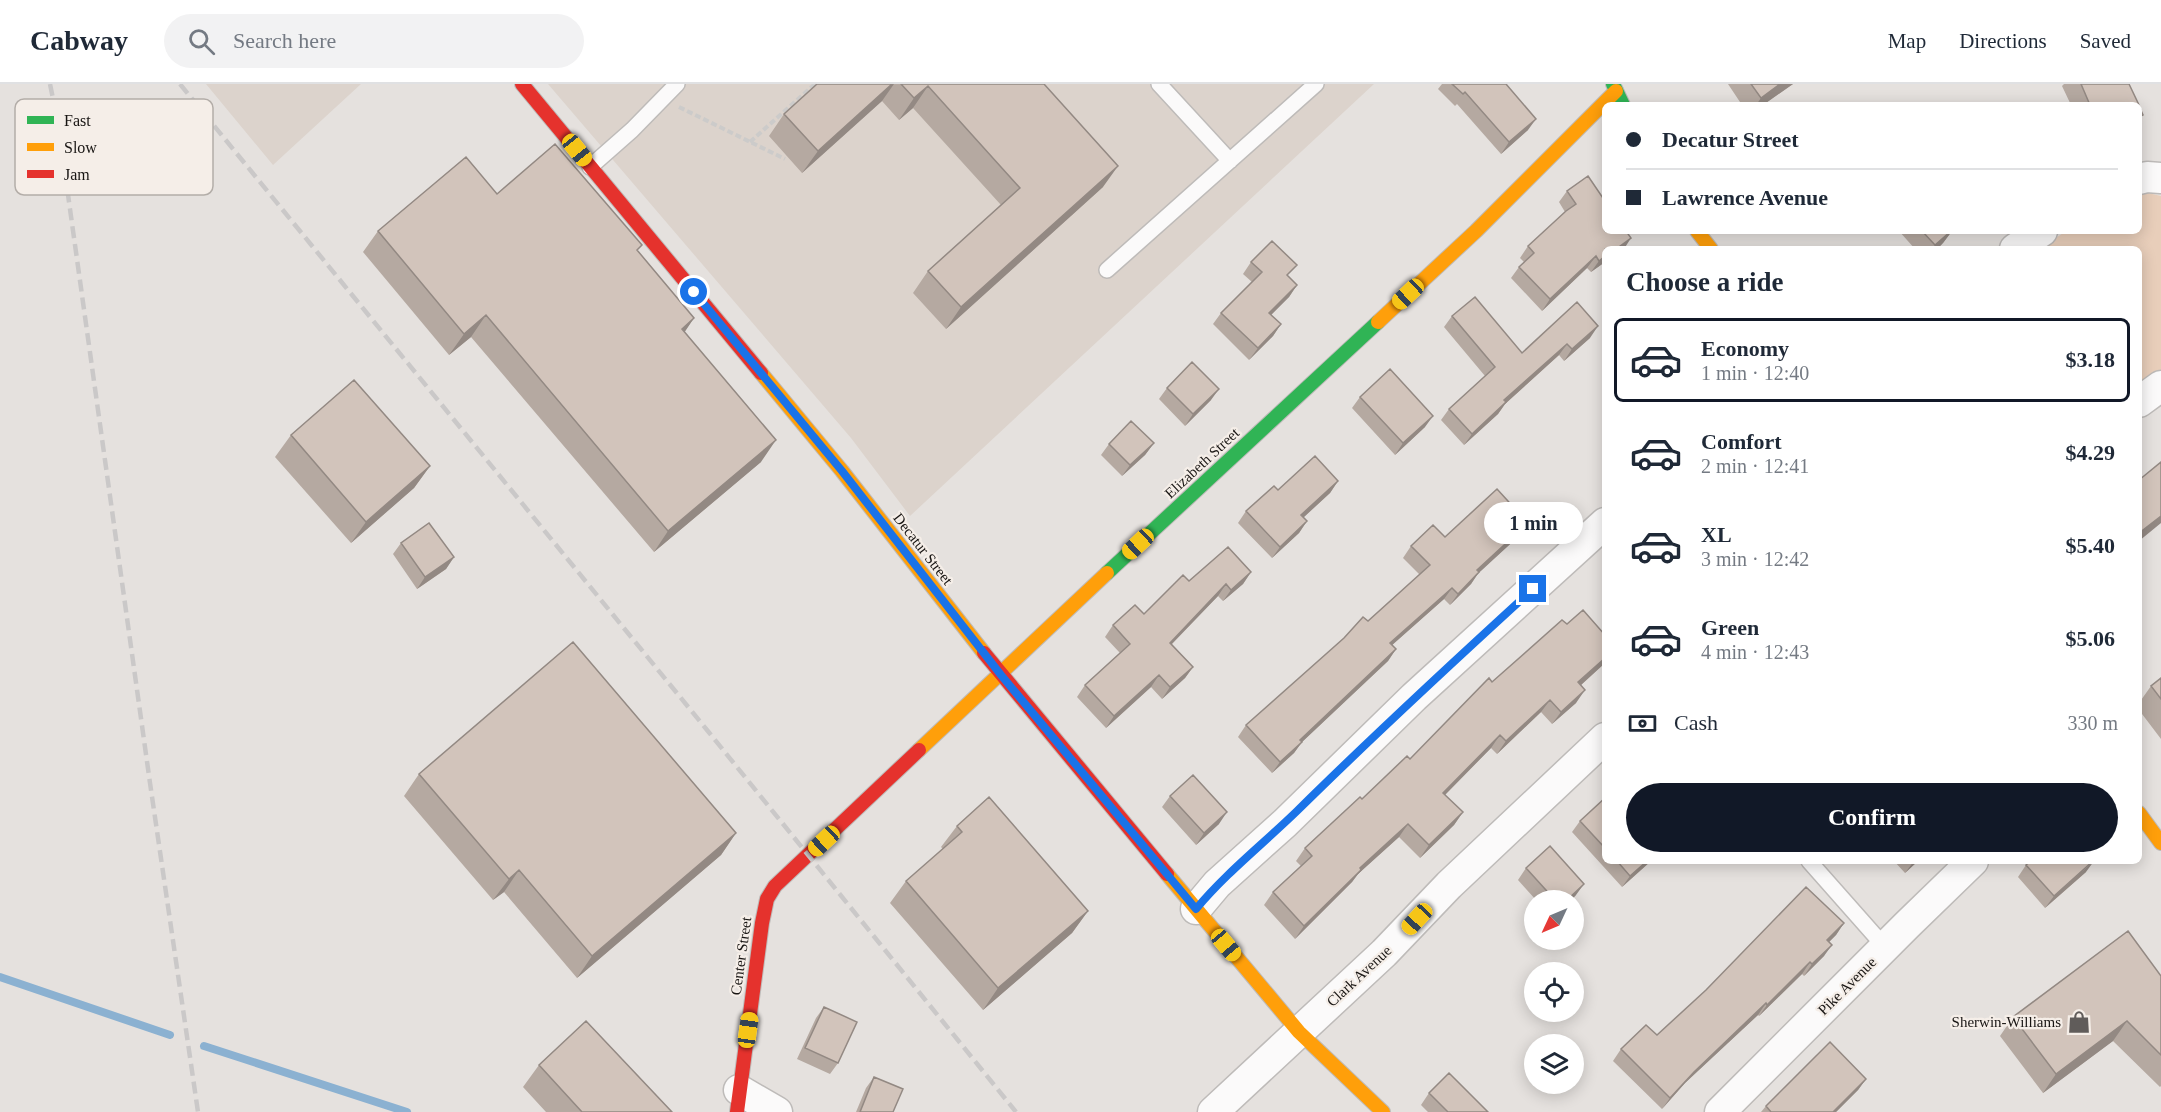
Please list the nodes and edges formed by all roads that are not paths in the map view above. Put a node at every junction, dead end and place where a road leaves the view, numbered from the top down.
1 (522, 84) edge
2 (677, 84) edge
3 (1159, 84) edge
4 (1316, 84) edge
5 (1619, 91) edge
6 (1608, 102) edge
7 (1602, 108) edge
8 (1230, 161) junction
9 (590, 167) junction
10 (2142, 178) edge
11 (2161, 178) edge
12 (1699, 234) edge
13 (2038, 234) edge
14 (1709, 246) edge
15 (2020, 246) edge
16 (1107, 270) dead end
17 (2161, 386) edge
18 (2142, 400) edge
19 (1602, 526) edge
20 (1001, 675) junction
21 (1602, 741) edge
22 (2142, 817) edge
23 (2161, 843) edge
24 (808, 856) joint
25 (1812, 864) edge
26 (1970, 864) edge
27 (1196, 909) junction
28 (1885, 947) junction
29 (1299, 1032) junction
30 (738, 1101) edge
31 (777, 1112) edge
32 (1213, 1112) edge
33 (1383, 1112) edge
34 (1720, 1112) edge

1 - 9 street, Decatur Street
2 - 9 lane
3 - 8 lane
4 - 8 lane
5 - 6 street, Elizabeth Street
7 - 20 street, Elizabeth Street
8 - 16 lane
9 - 20 street, Decatur Street
10 - 11 street
12 - 14 street
13 - 15 street
17 - 18 street
19 - 27 street
20 - 24 street, Elizabeth Street
20 - 27 street, Decatur Street
21 - 29 street, Clark Avenue
22 - 23 street
24 - 30 street, Center Street
25 - 28 lane
26 - 28 street, Pike Avenue
27 - 29 street, Decatur Street
28 - 34 street, Pike Avenue
29 - 32 street, Clark Avenue
29 - 33 street, Decatur Street
30 - 31 street

